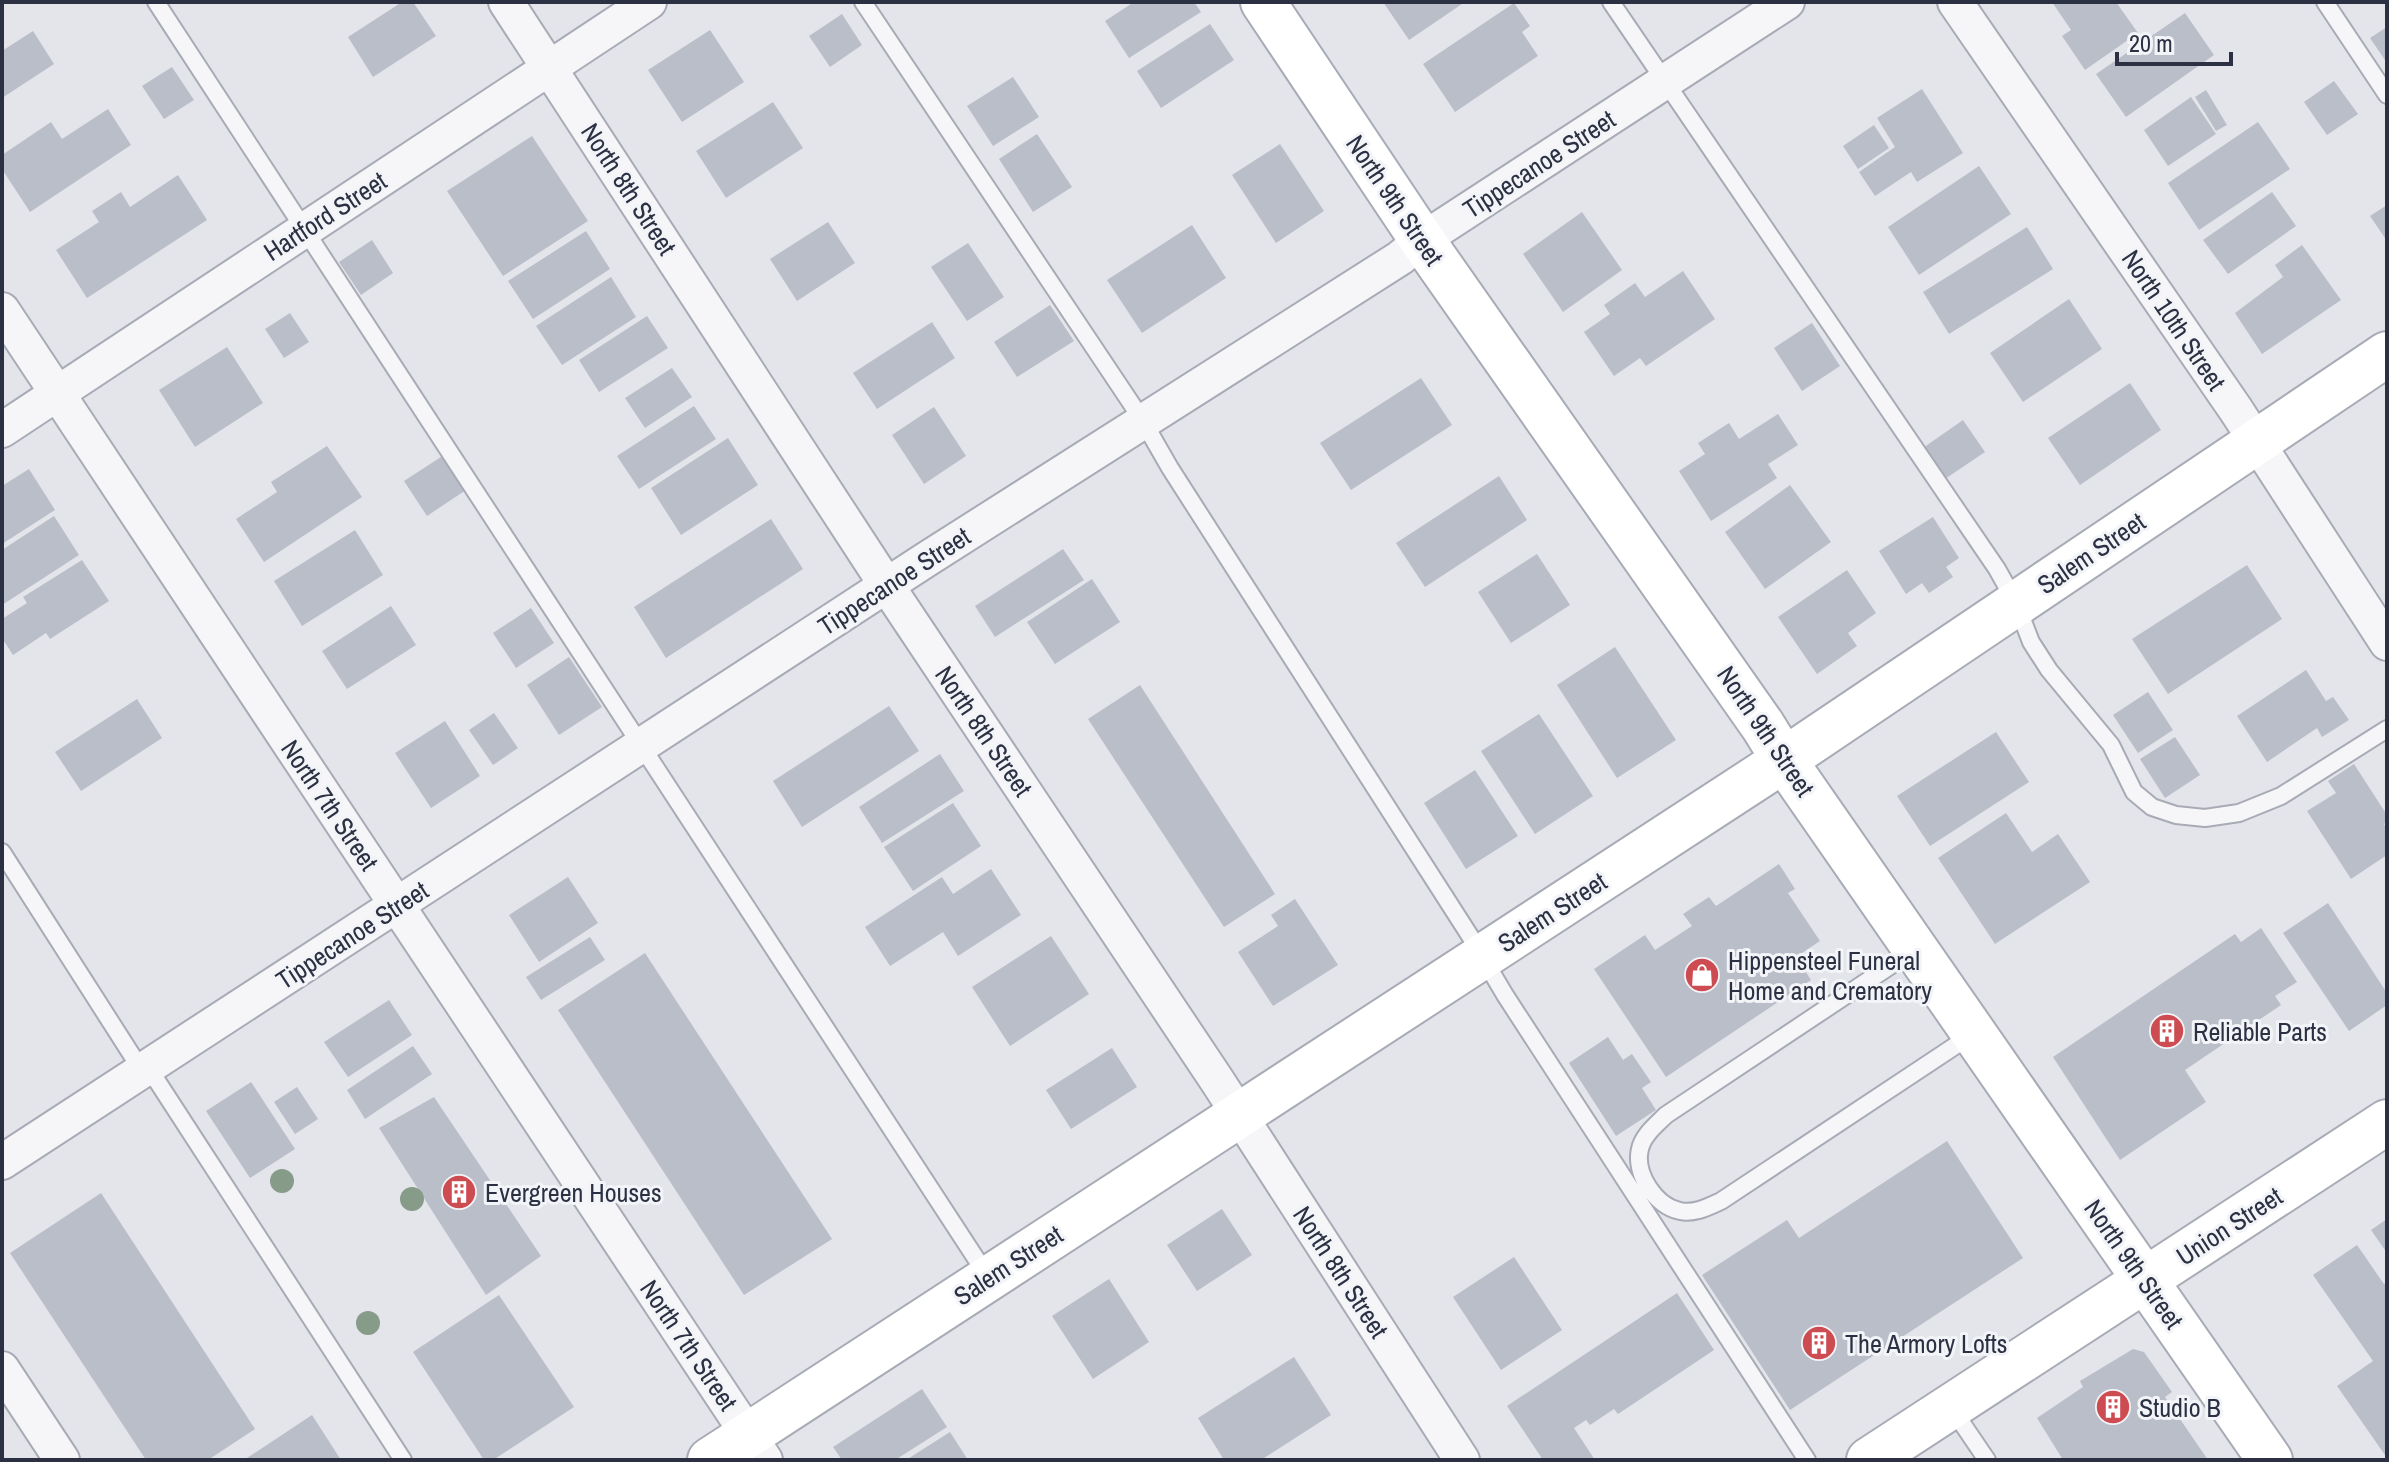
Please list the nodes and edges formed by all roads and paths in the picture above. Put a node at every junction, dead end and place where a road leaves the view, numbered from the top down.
1 (156, 2) edge
2 (506, 2) edge
3 (649, 2) edge
4 (863, 2) edge
5 (1263, 2) edge
6 (1611, 2) edge
7 (1787, 2) edge
8 (1955, 2) edge
9 (2325, 2) edge
10 (550, 68) junction
11 (1667, 81) junction
12 (2387, 95) edge
13 (305, 229) junction
14 (1422, 240) junction
15 (2, 310) edge
16 (2387, 354) edge
17 (57, 393) junction
18 (1143, 421) junction
19 (2, 430) edge
20 (2256, 441) junction
21 (887, 586) junction
22 (2016, 603) junction
23 (2387, 643) edge
24 (2387, 729) edge
25 (641, 746) junction
26 (1784, 760) junction
27 (2, 852) edge
28 (397, 906) junction
29 (1916, 949) junction
30 (1482, 957) junction
31 (1974, 1033) junction
32 (145, 1069) junction
33 (1239, 1116) junction
34 (2387, 1122) edge
35 (2, 1162) edge
36 (988, 1277) junction
37 (2145, 1280) junction
38 (2, 1369) edge
39 (1950, 1406) junction
40 (756, 1448) edge
41 (62, 1460) edge
42 (403, 1460) edge
43 (710, 1460) edge
44 (1462, 1460) edge
45 (1807, 1460) edge
46 (1869, 1460) edge
47 (1987, 1460) edge
48 (2270, 1460) edge

1 - 13 lane
2 - 10 street, North 8th Street
3 - 10 street, Hartford Street
4 - 18 lane
5 - 14 main road, North 9th Street
6 - 11 lane
7 - 11 street, Tippecanoe Street
8 - 20 street, North 10th Street
9 - 12 lane
10 - 13 street, Hartford Street
10 - 21 street, North 8th Street
11 - 14 street, Tippecanoe Street
11 - 22 lane
13 - 17 street, Hartford Street
13 - 25 lane
14 - 18 street, Tippecanoe Street
14 - 26 main road, North 9th Street
15 - 17 street, North 7th Street
16 - 20 main road, Salem Street
17 - 19 street, Hartford Street
17 - 28 street, North 7th Street
18 - 21 street, Tippecanoe Street
18 - 30 lane
20 - 22 main road, Salem Street
20 - 23 street, North 10th Street
21 - 25 street, Tippecanoe Street
21 - 33 street, North 8th Street
22 - 24 lane
22 - 26 main road, Salem Street
25 - 28 street, Tippecanoe Street
25 - 36 lane
26 - 29 main road, North 9th Street
26 - 30 main road, Salem Street
27 - 32 lane
28 - 32 street, Tippecanoe Street
28 - 40 street, North 7th Street
29 - 31 main road, North 9th Street
29 - 31 lane
30 - 33 main road, Salem Street
30 - 45 lane
31 - 37 main road, North 9th Street
32 - 35 street, Tippecanoe Street
32 - 42 lane
33 - 36 main road, Salem Street
33 - 44 street, North 8th Street
34 - 37 main road, Union Street
36 - 40 main road, Salem Street
37 - 39 main road, Union Street
37 - 48 main road, North 9th Street
38 - 41 street
39 - 46 main road, Union Street
39 - 47 lane
40 - 43 main road, Salem Street

